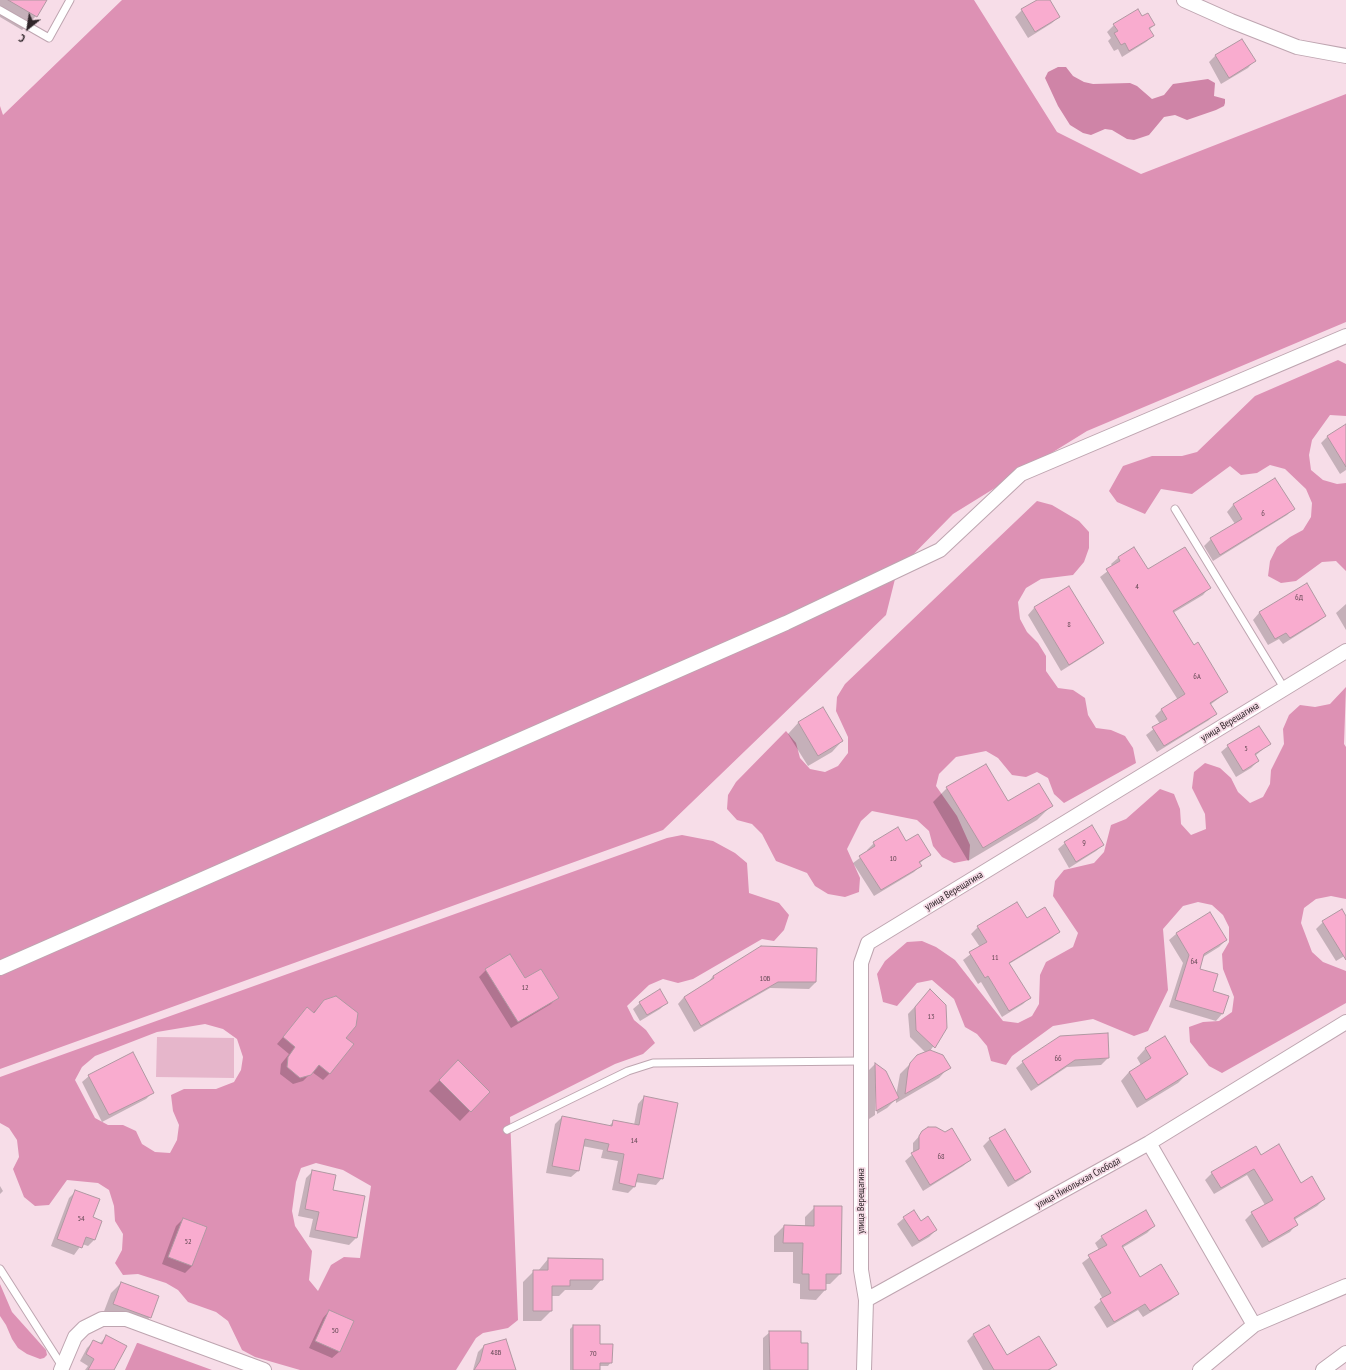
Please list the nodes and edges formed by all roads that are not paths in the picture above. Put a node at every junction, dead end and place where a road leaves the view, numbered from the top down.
1 (70, 0) edge
2 (1184, 0) edge
3 (0, 10) edge
4 (1346, 56) edge
5 (1346, 336) edge
6 (1175, 509) dead end
7 (1346, 651) edge
8 (1284, 688) junction
9 (0, 968) edge
10 (1346, 1022) edge
11 (861, 1060) junction
12 (507, 1130) dead end
13 (1149, 1144) junction
14 (0, 1269) edge
15 (1346, 1286) edge
16 (866, 1300) junction
17 (1254, 1325) junction
18 (1346, 1353) edge
19 (62, 1368) edge
20 (264, 1370) edge
21 (864, 1370) edge
22 (1200, 1370) edge
23 (1323, 1370) edge

1 - 3 lane
2 - 4 street
5 - 9 street
6 - 8 lane
7 - 8 street, улица Верещагина
8 - 11 street, улица Верещагина
10 - 13 street, улица Никольская Слобода
11 - 12 lane
11 - 16 street, улица Верещагина
13 - 16 street, улица Никольская Слобода
13 - 17 street
14 - 19 lane
15 - 17 street
16 - 21 street
17 - 22 street
18 - 23 street
19 - 20 street

